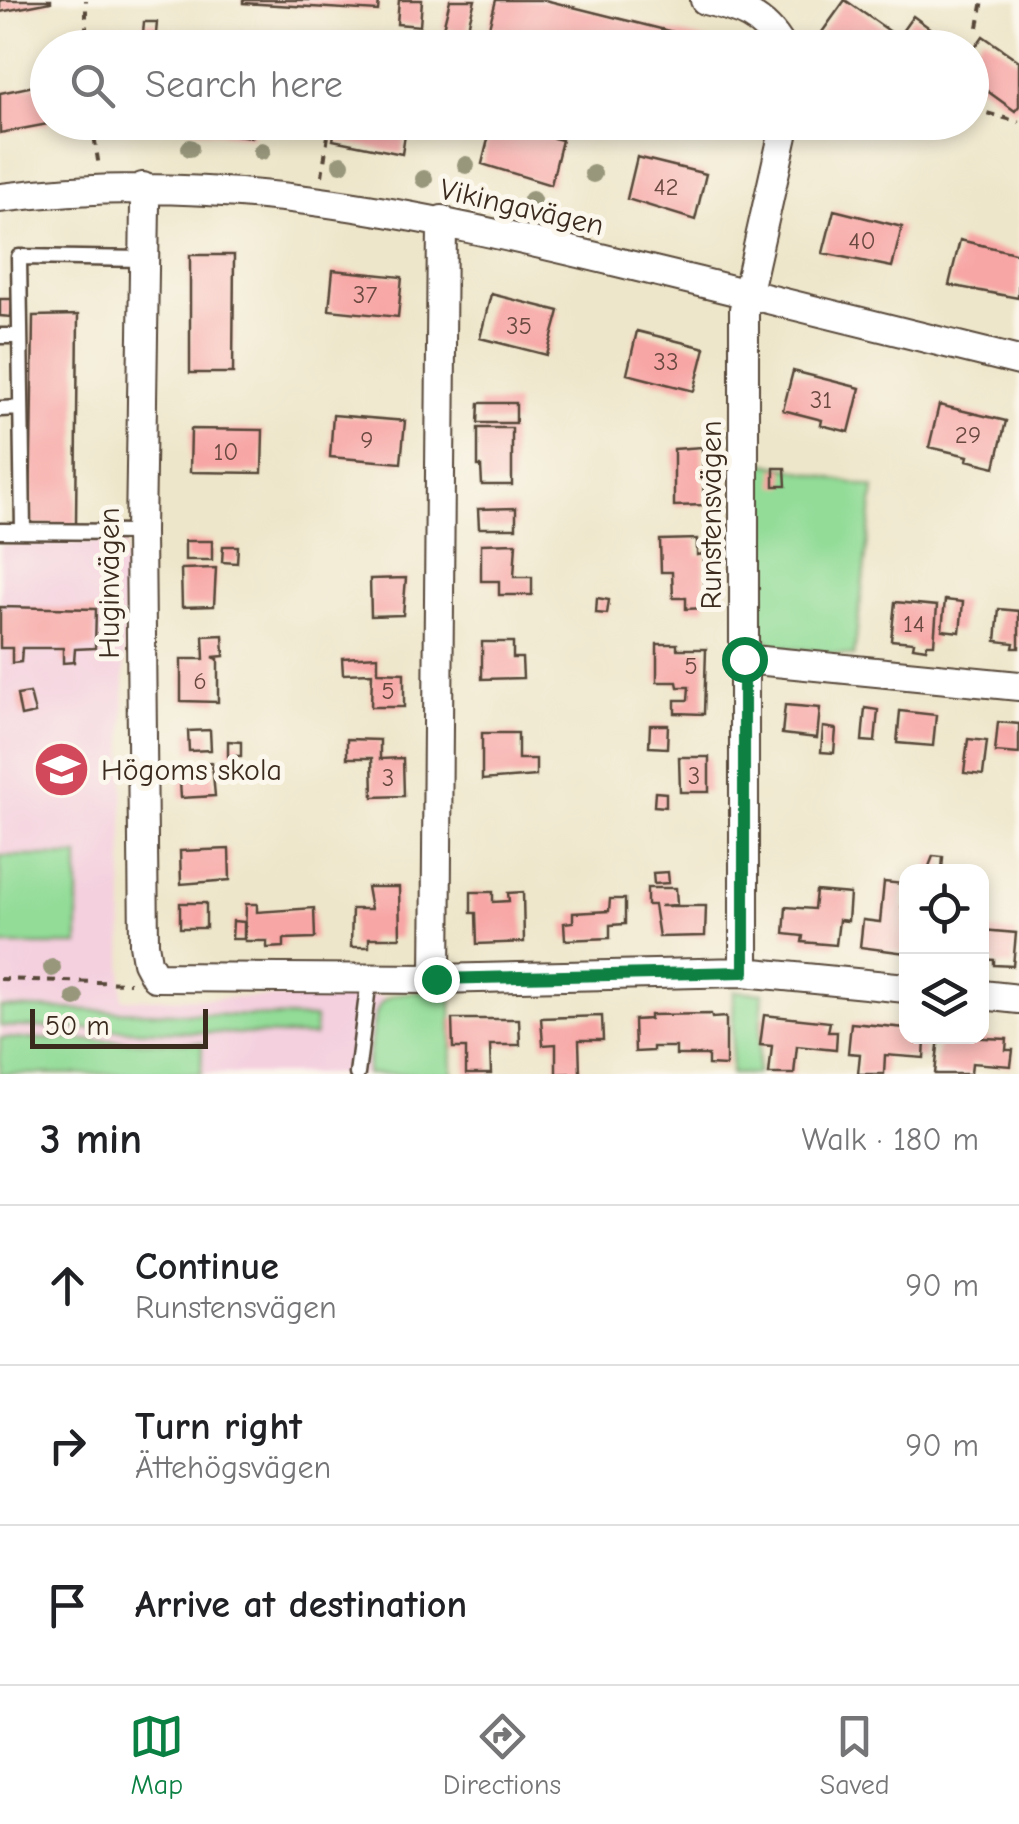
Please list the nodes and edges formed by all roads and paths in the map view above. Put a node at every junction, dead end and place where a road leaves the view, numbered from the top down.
1 (86, 0) edge
2 (706, 0) edge
3 (983, 0) edge
4 (978, 27) dead end
5 (86, 30) edge
6 (769, 30) edge
7 (989, 114) edge
8 (1019, 122) edge
9 (95, 140) edge
10 (327, 140) edge
11 (782, 140) edge
12 (102, 187) junction
13 (142, 187) junction
14 (0, 198) edge
15 (319, 200) junction
16 (442, 220) junction
17 (144, 259) junction
18 (19, 273) junction
19 (0, 274) edge
20 (746, 293) junction
21 (0, 336) edge
22 (20, 336) junction
23 (1019, 360) edge
24 (20, 408) junction
25 (0, 409) edge
26 (0, 531) edge
27 (23, 531) junction
28 (140, 532) junction
29 (744, 659) junction
30 (1019, 686) edge
31 (744, 972) junction
32 (156, 977) junction
33 (0, 979) edge
34 (369, 979) junction
35 (436, 979) junction
36 (899, 987) edge
37 (989, 996) edge
38 (1019, 999) edge
39 (357, 1074) edge

1 - 5 path
2 - 6 street
3 - 4 path
7 - 8 path
9 - 12 path
10 - 15 path
11 - 20 street, Runstensvägen
12 - 13 street, Vikingavägen
12 - 14 street, Vikingavägen
13 - 15 street, Vikingavägen
13 - 17 street, Huginvägen
15 - 16 street, Vikingavägen
16 - 20 street, Vikingavägen
16 - 35 street
17 - 18 lane
17 - 28 street, Huginvägen
18 - 19 lane
18 - 22 lane
20 - 23 street, Vikingavägen
20 - 29 street, Runstensvägen
21 - 22 lane
22 - 24 lane
24 - 25 lane
24 - 27 lane
26 - 27 lane
27 - 28 lane
28 - 32 street, Huginvägen
29 - 30 street
29 - 31 street, Runstensvägen
31 - 35 street
31 - 36 street
32 - 33 path
32 - 34 street
34 - 35 street
34 - 39 lane
37 - 38 street

